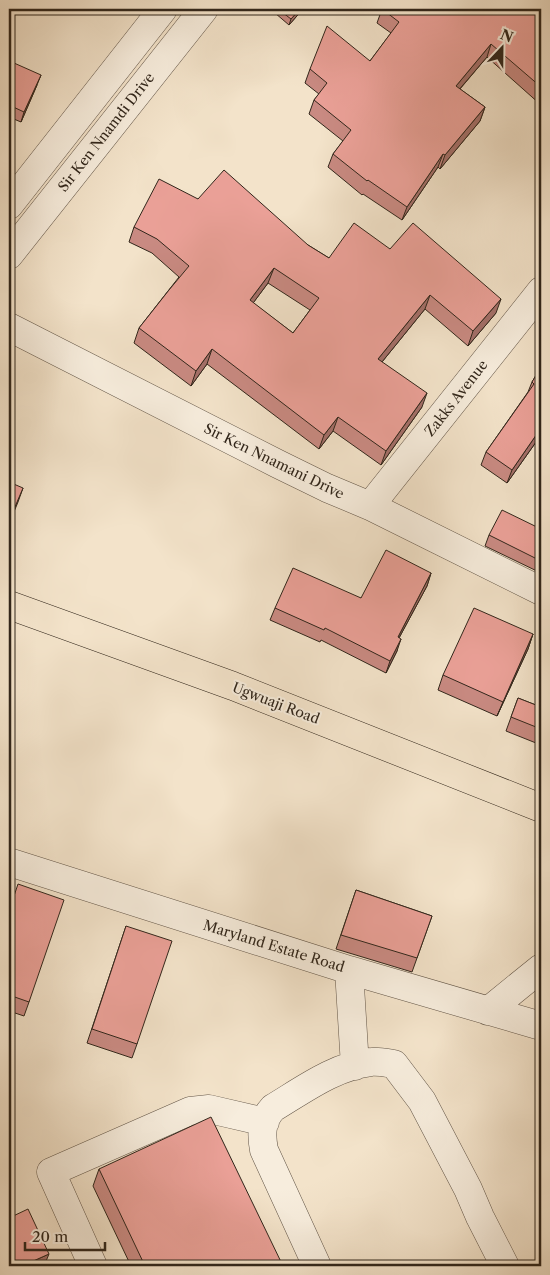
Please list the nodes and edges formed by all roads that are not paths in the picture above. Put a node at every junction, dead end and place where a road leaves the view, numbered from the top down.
1 (204, 9) edge
2 (153, 12) edge
3 (9, 205) edge
4 (9, 255) edge
5 (541, 291) edge
6 (9, 327) edge
7 (370, 506) junction
8 (541, 591) edge
9 (9, 605) edge
10 (541, 808) edge
11 (9, 862) edge
12 (541, 968) edge
13 (349, 970) junction
14 (488, 1011) junction
15 (541, 1026) edge
16 (355, 1066) junction
17 (265, 1122) junction
18 (93, 1266) edge
19 (317, 1266) edge
20 (505, 1266) edge

1 - 4 street, Sir Ken Nnamdi Drive
2 - 3 street
5 - 7 street, Zakks Avenue
6 - 7 street, Sir Ken Nnamani Drive
7 - 8 street, Sir Ken Nnamani Drive
9 - 10 main road, Ugwuaji Road
11 - 13 street, Maryland Estate Road
12 - 14 street
13 - 14 street, Maryland Estate Road
13 - 16 street
14 - 15 street, Maryland Estate Road
16 - 17 street
16 - 20 street
17 - 18 street
17 - 19 street

